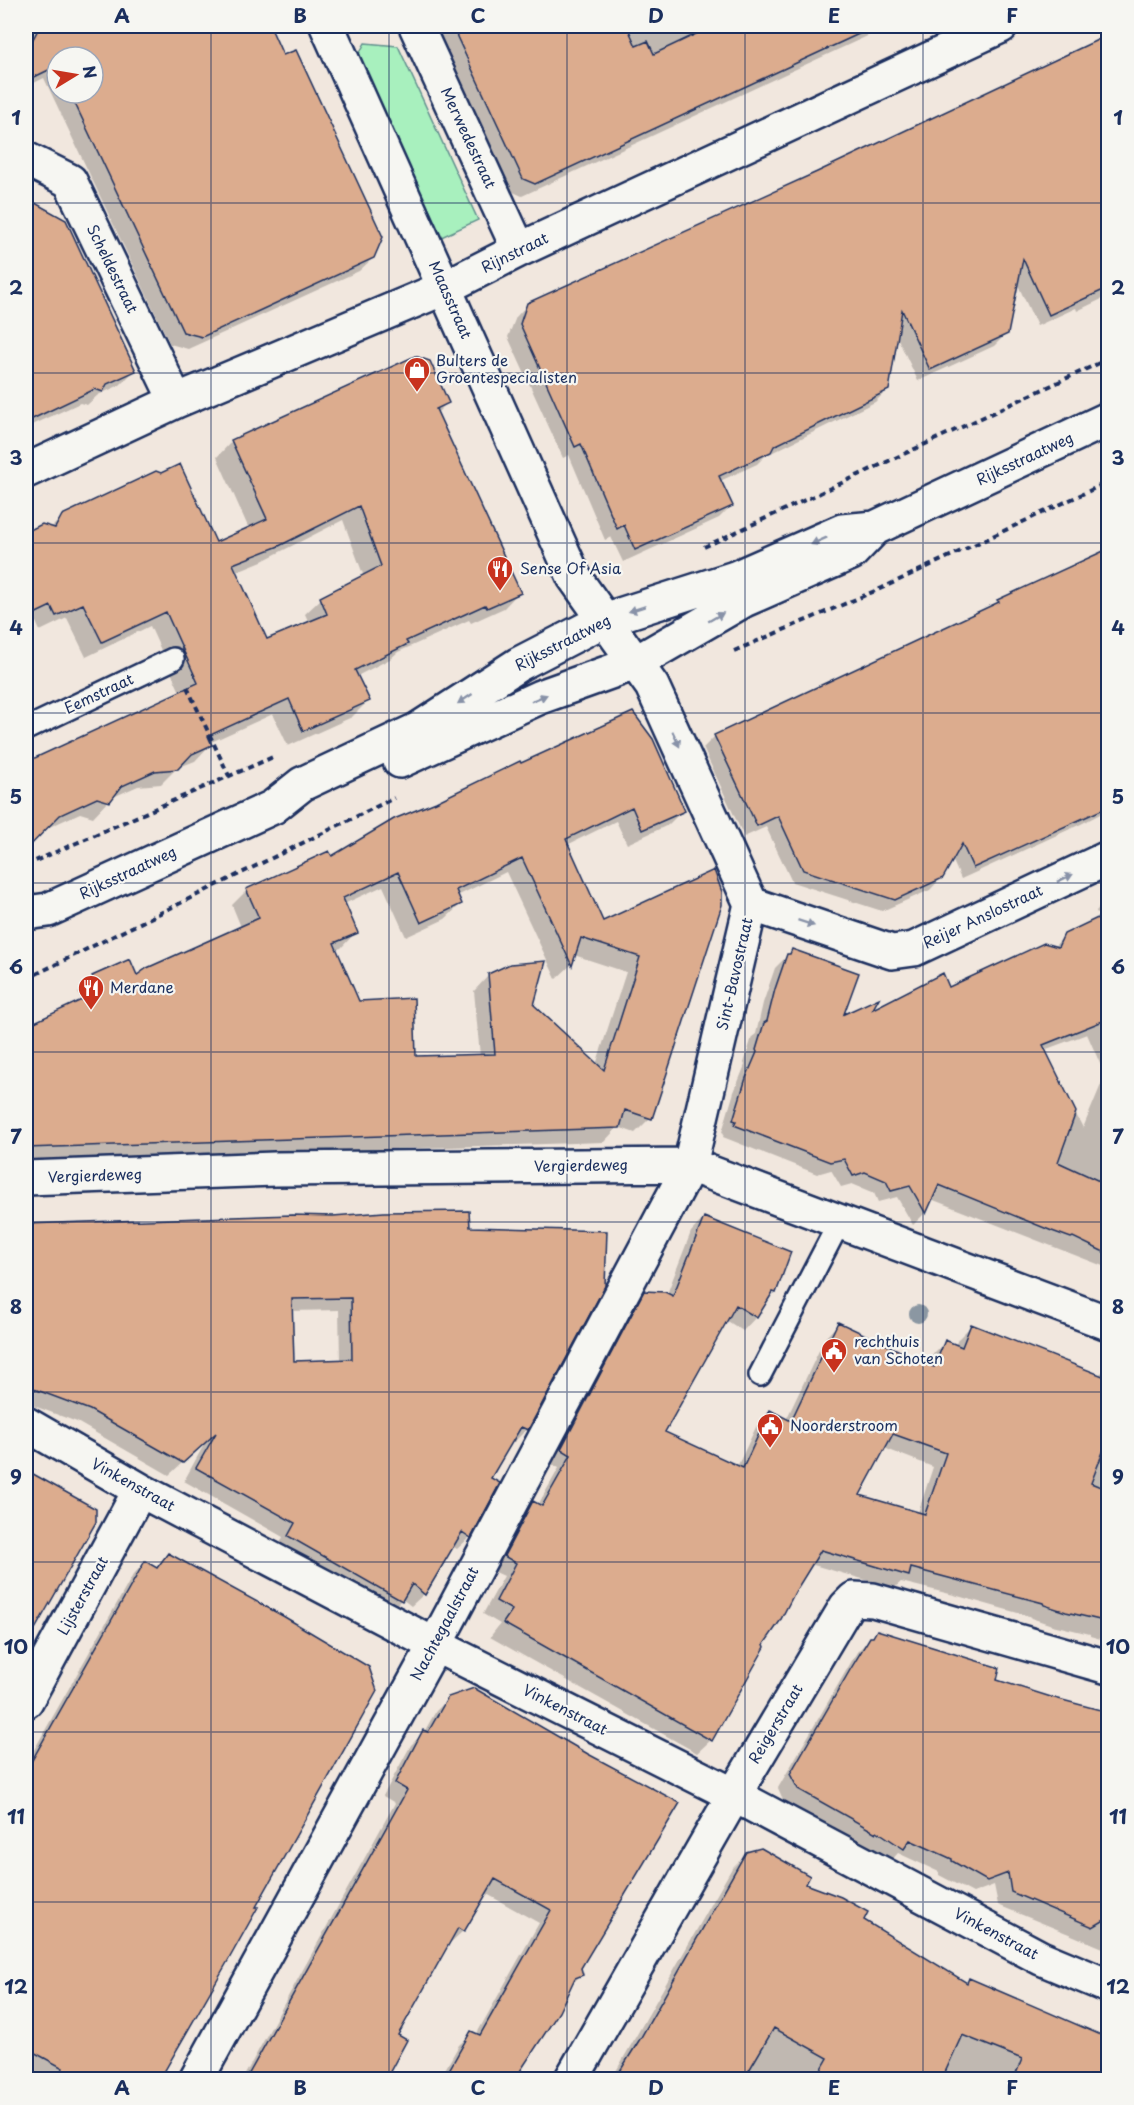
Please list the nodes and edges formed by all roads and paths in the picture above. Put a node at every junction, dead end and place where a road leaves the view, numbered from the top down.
1 (327, 26) edge
2 (416, 26) edge
3 (1001, 26) edge
4 (26, 159) edge
5 (519, 250) junction
6 (444, 288) junction
7 (176, 401) junction
8 (1108, 419) edge
9 (26, 471) edge
10 (875, 528) junction
11 (604, 620) junction
12 (174, 659) joint
13 (635, 663) junction
14 (26, 729) edge
15 (229, 776) dead end
16 (273, 807) junction
17 (1108, 858) edge
18 (751, 904) junction
19 (33, 918) edge
20 (690, 1165) junction
21 (26, 1178) edge
22 (840, 1221) junction
23 (1108, 1323) edge
24 (760, 1375) dead end
25 (26, 1424) edge
26 (140, 1490) junction
27 (435, 1645) junction
28 (1108, 1667) edge
29 (26, 1701) edge
30 (734, 1795) junction
31 (1108, 1986) edge
32 (575, 2078) edge
33 (196, 2079) edge

1 - 6 street, Maasstraat
2 - 5 street, Merwedestraat
3 - 5 street, Rijnstraat
4 - 7 street, Scheldestraat
5 - 6 street, Rijnstraat
6 - 7 street, Rijnstraat
6 - 11 street, Maasstraat
7 - 9 street, Rijnstraat
8 - 10 street, Rijksstraatweg
10 -> 11 street, Rijksstraatweg
13 -> 10 street, Rijksstraatweg
11 - 13 street, Maasstraat
11 -> 16 street, Rijksstraatweg
12 - 14 lane, Eemstraat
12 - 15 path
16 -> 13 street, Rijksstraatweg
13 -> 18 street, Sint-Bavostraat
16 - 19 street, Rijksstraatweg
18 -> 17 street, Reijer Anslostraat
18 - 20 street, Sint-Bavostraat
20 - 21 street, Vergierdeweg
20 - 22 street, Vergierdeweg
20 - 27 street, Nachtegaalstraat
22 - 23 street, Vergierdeweg
22 - 24 lane
25 - 26 street, Vinkenstraat
26 - 27 street, Vinkenstraat
26 - 29 street, Lijsterstraat
27 - 30 street, Vinkenstraat
27 - 33 street, Nachtegaalstraat
28 - 30 street, Reigerstraat
30 - 31 street, Vinkenstraat
30 - 32 street, Reigerstraat

